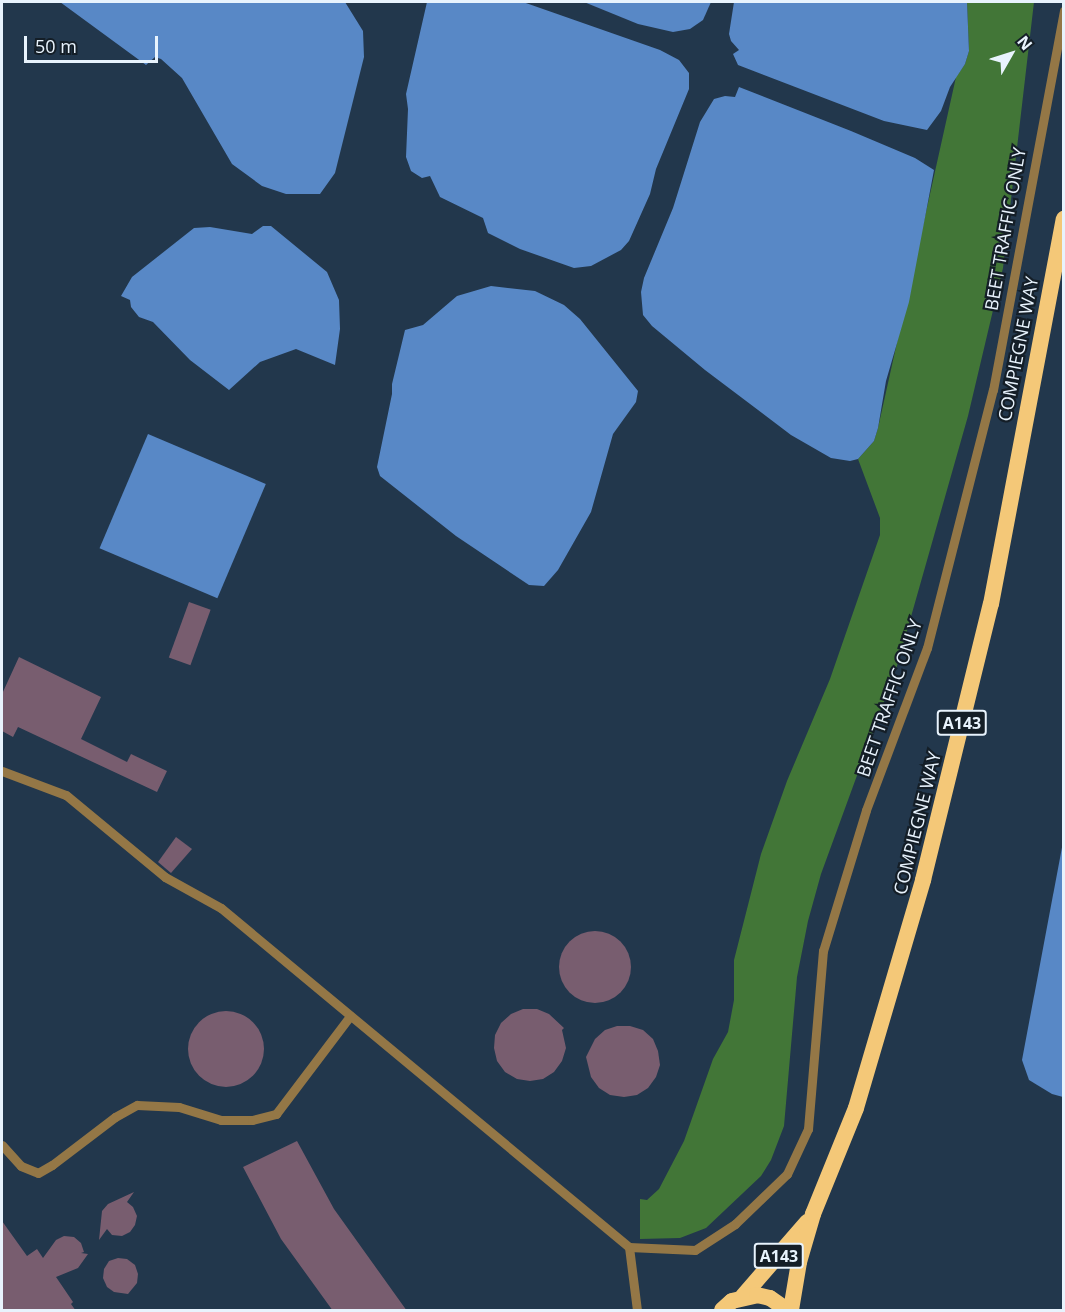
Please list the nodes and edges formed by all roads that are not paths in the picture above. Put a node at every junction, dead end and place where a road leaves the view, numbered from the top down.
1 (1064, 11) edge
2 (1064, 219) edge
3 (2, 771) edge
4 (350, 1016) junction
5 (2, 1145) edge
6 (813, 1214) junction
7 (629, 1247) junction
8 (743, 1296) junction
9 (637, 1311) edge
10 (722, 1311) edge
11 (787, 1311) edge
12 (791, 1311) edge

1 - 7 lane, BEET TRAFFIC ONLY
2 - 6 highway, COMPIEGNE WAY / A143
3 - 4 lane
4 - 5 lane
4 - 7 lane
6 - 8 highway, COMPIEGNE WAY / A143
6 - 12 highway, COMPIEGNE WAY / A143
7 - 9 lane
8 - 10 highway, COMPIEGNE WAY
8 - 11 highway

